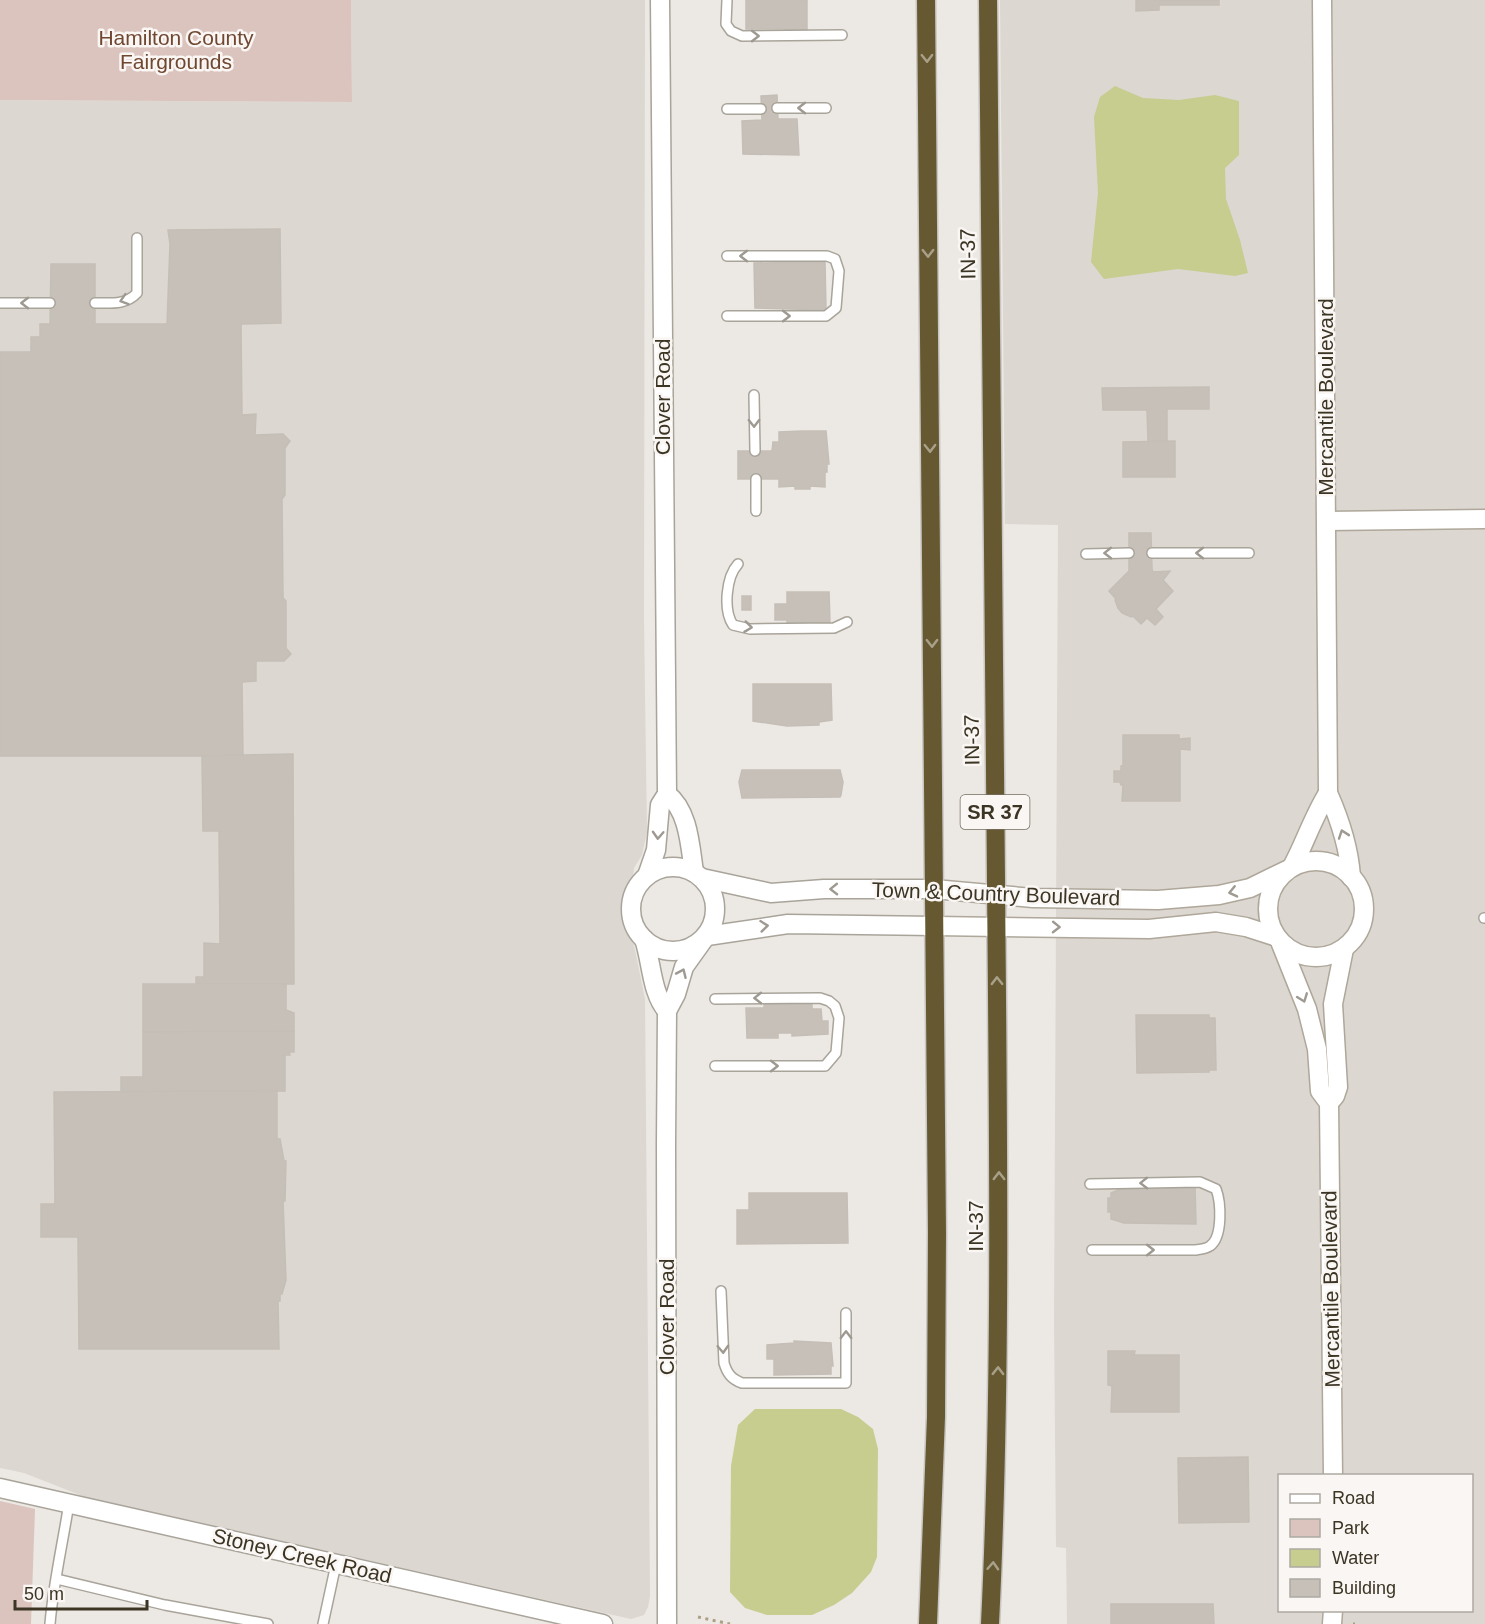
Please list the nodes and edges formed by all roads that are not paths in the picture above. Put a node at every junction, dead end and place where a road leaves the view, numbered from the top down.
1 (660, 0) edge
2 (727, 0) edge
3 (926, 0) edge
4 (988, 0) edge
5 (1322, 0) edge
6 (842, 36) dead end
7 (777, 108) dead end
8 (826, 108) dead end
9 (727, 109) dead end
10 (761, 109) dead end
11 (137, 238) dead end
12 (727, 256) dead end
13 (0, 303) edge
14 (50, 303) dead end
15 (95, 303) dead end
16 (727, 316) dead end
17 (754, 394) dead end
18 (755, 451) dead end
19 (756, 479) dead end
20 (756, 511) dead end
21 (1485, 519) edge
22 (1327, 521) junction
23 (1129, 553) dead end
24 (1152, 553) dead end
25 (1249, 553) dead end
26 (1086, 554) dead end
27 (738, 564) dead end
28 (847, 622) dead end
29 (1328, 793) junction
30 (667, 794) junction
31 (1290, 869) junction
32 (698, 875) junction
33 (647, 876) junction
34 (1351, 877) junction
35 (934, 889) junction
36 (996, 895) junction
37 (934, 926) junction
38 (997, 926) junction
39 (705, 937) junction
40 (644, 939) junction
41 (1279, 941) junction
42 (1344, 949) junction
43 (715, 999) dead end
44 (667, 1011) junction
45 (716, 1066) dead end
46 (1329, 1104) junction
47 (1090, 1184) dead end
48 (1092, 1251) dead end
49 (721, 1291) dead end
50 (846, 1313) dead end
51 (1333, 1474) edge
52 (0, 1488) edge
53 (69, 1503) junction
54 (336, 1564) junction
55 (57, 1579) junction
56 (543, 1617) edge
57 (50, 1624) edge
58 (268, 1624) edge
59 (323, 1624) edge
60 (603, 1624) edge
61 (667, 1624) edge
62 (928, 1624) edge
63 (990, 1624) edge

1 - 30 street, Clover Road
2 -> 6 lane
3 -> 35 highway, IN-37 / SR 37
4 - 36 highway, IN-37 / SR 37
5 - 22 street, Mercantile Boulevard
8 -> 7 lane
9 - 10 lane
11 -> 15 lane
16 -> 12 lane
14 -> 13 lane
17 -> 18 lane
19 - 20 lane
21 - 22 street
22 - 29 street, Mercantile Boulevard
23 -> 26 lane
25 -> 24 lane
27 -> 28 lane
29 - 31 street, Mercantile Boulevard
34 -> 29 street, Mercantile Boulevard
30 - 32 street
30 -> 33 street, Clover Road
31 - 34 street
31 -> 36 street, Town & Country Boulevard
31 - 41 street
32 - 33 street
35 -> 32 street, Town & Country Boulevard
32 - 39 street
33 - 40 street
34 - 42 street
35 - 36 street, Town & Country Boulevard
35 - 37 highway, IN-37 / SR 37
36 - 38 highway, IN-37 / SR 37
37 - 38 street, Town & Country Boulevard
39 -> 37 street, Town & Country Boulevard
37 - 62 highway, IN-37 / SR 37
38 -> 41 street, Town & Country Boulevard
63 -> 38 highway, IN-37 / SR 37
39 - 40 street
44 -> 39 street, Clover Road
40 - 44 street, Clover Road
41 - 42 street
41 -> 46 street, Mercantile Boulevard
42 - 46 street, Mercantile Boulevard
45 -> 43 lane
44 - 61 street, Clover Road
46 - 51 street, Mercantile Boulevard
48 -> 47 lane
49 -> 50 lane
52 - 53 street, Stoney Creek Road
53 - 54 street, Stoney Creek Road
53 - 55 lane
54 - 56 street, Stoney Creek Road
54 - 59 lane
55 - 57 lane
55 - 58 lane
56 - 60 street, Stoney Creek Road

